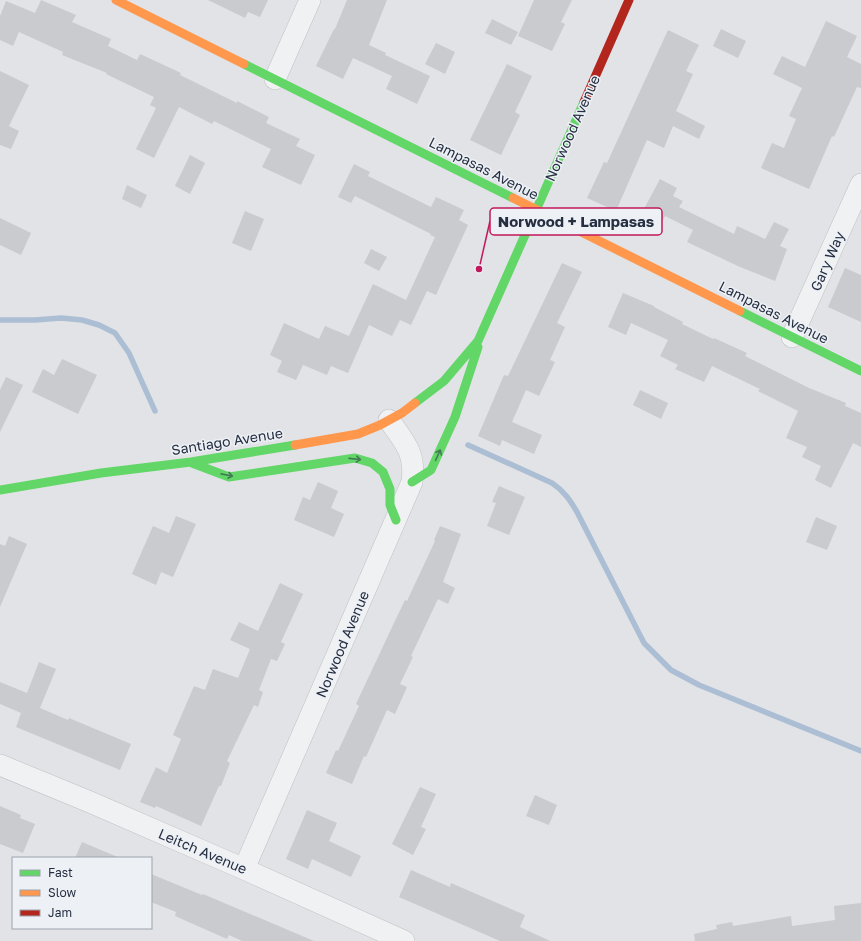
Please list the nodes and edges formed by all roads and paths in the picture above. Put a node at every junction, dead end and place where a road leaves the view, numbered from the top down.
1 (116, 0) edge
2 (310, 0) edge
3 (629, 0) edge
4 (275, 79) junction
5 (861, 184) edge
6 (536, 209) junction
7 (486, 323) junction
8 (792, 337) junction
9 (861, 371) edge
10 (444, 381) joint
11 (389, 420) junction
12 (191, 462) junction
13 (412, 482) junction
14 (0, 490) edge
15 (396, 520) junction
16 (0, 765) edge
17 (244, 868) junction
18 (404, 941) edge

1 - 4 main road, Lampasas Avenue
2 - 4 street
3 - 6 main road, Norwood Avenue
4 - 6 main road, Lampasas Avenue
5 - 8 street, Gary Way
6 - 7 main road, Norwood Avenue
6 - 8 main road, Lampasas Avenue
7 - 10 main road, Norwood Avenue
13 -> 7 main road
8 - 9 main road, Lampasas Avenue
10 - 11 main road, Santiago Avenue
11 - 12 main road, Santiago Avenue
11 - 13 street, Norwood Avenue
12 - 14 main road, Santiago Avenue
12 -> 15 main road
13 - 15 street, Norwood Avenue
15 - 17 street, Norwood Avenue
16 - 17 street, Leitch Avenue
17 - 18 street, Leitch Avenue

